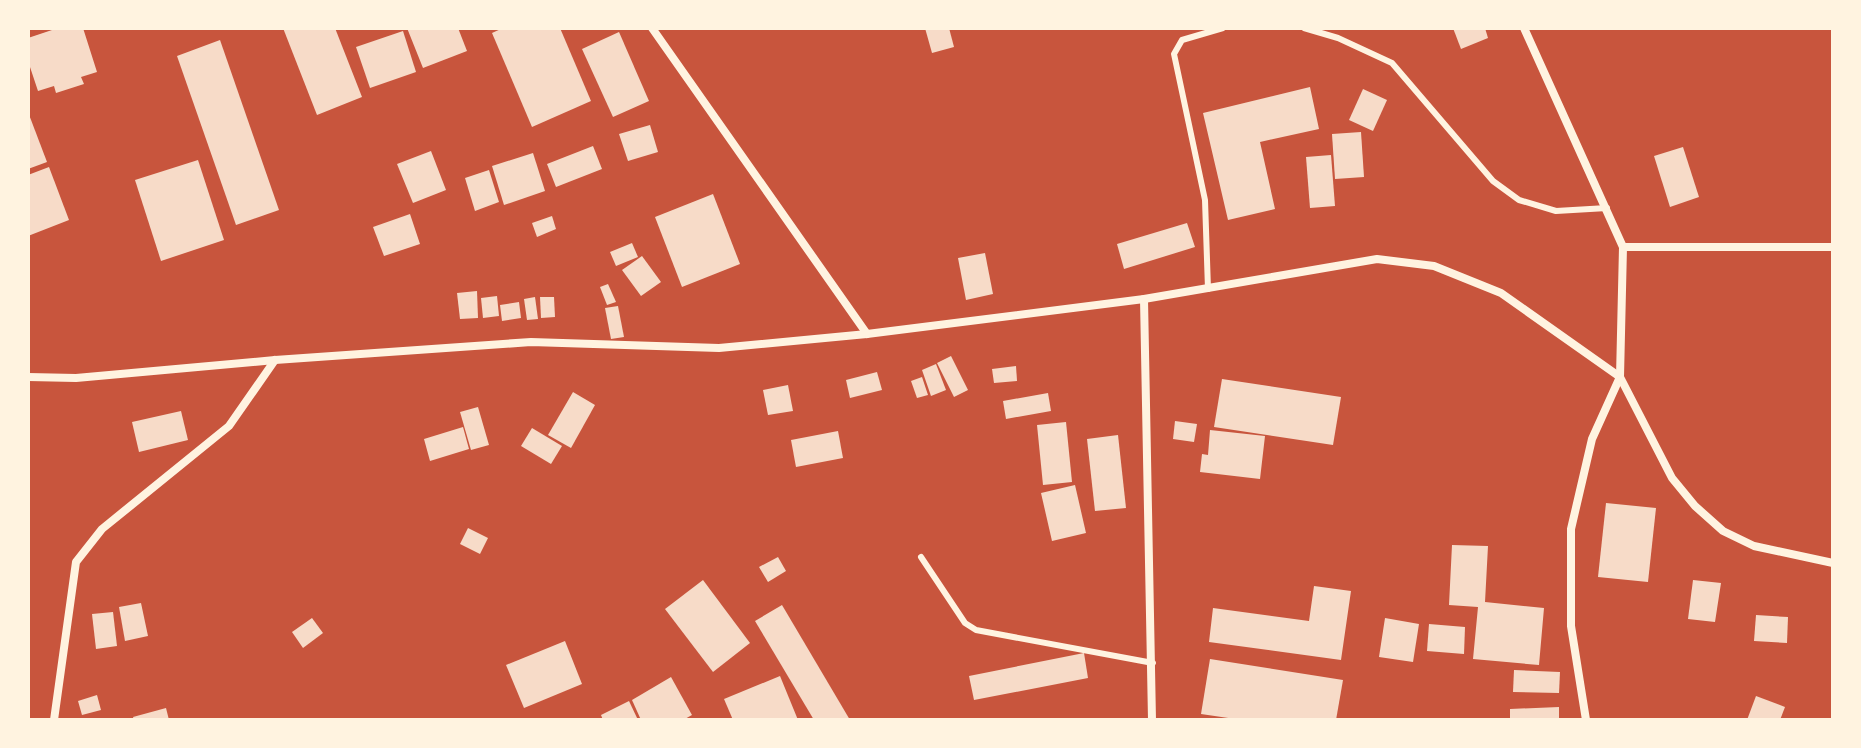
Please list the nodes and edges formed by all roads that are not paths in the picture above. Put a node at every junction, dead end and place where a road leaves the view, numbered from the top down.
1 (652, 28) edge
2 (1223, 28) edge
3 (1304, 28) edge
4 (1524, 28) edge
5 (1607, 208) junction
6 (1623, 247) junction
7 (1833, 247) edge
8 (1208, 289) junction
9 (1144, 299) junction
10 (867, 334) junction
11 (275, 360) junction
12 (28, 377) edge
13 (1620, 377) junction
14 (921, 557) dead end
15 (1833, 563) edge
16 (1153, 663) junction
17 (54, 720) edge
18 (1152, 720) edge
19 (1586, 720) edge

1 - 10 street
2 - 8 lane
3 - 5 lane
4 - 5 street
5 - 6 street
6 - 7 street
6 - 13 street
8 - 9 street
8 - 13 street
9 - 10 street
9 - 16 street
10 - 11 street
11 - 12 street
11 - 17 street
13 - 15 street
13 - 19 street
14 - 16 lane
16 - 18 street

